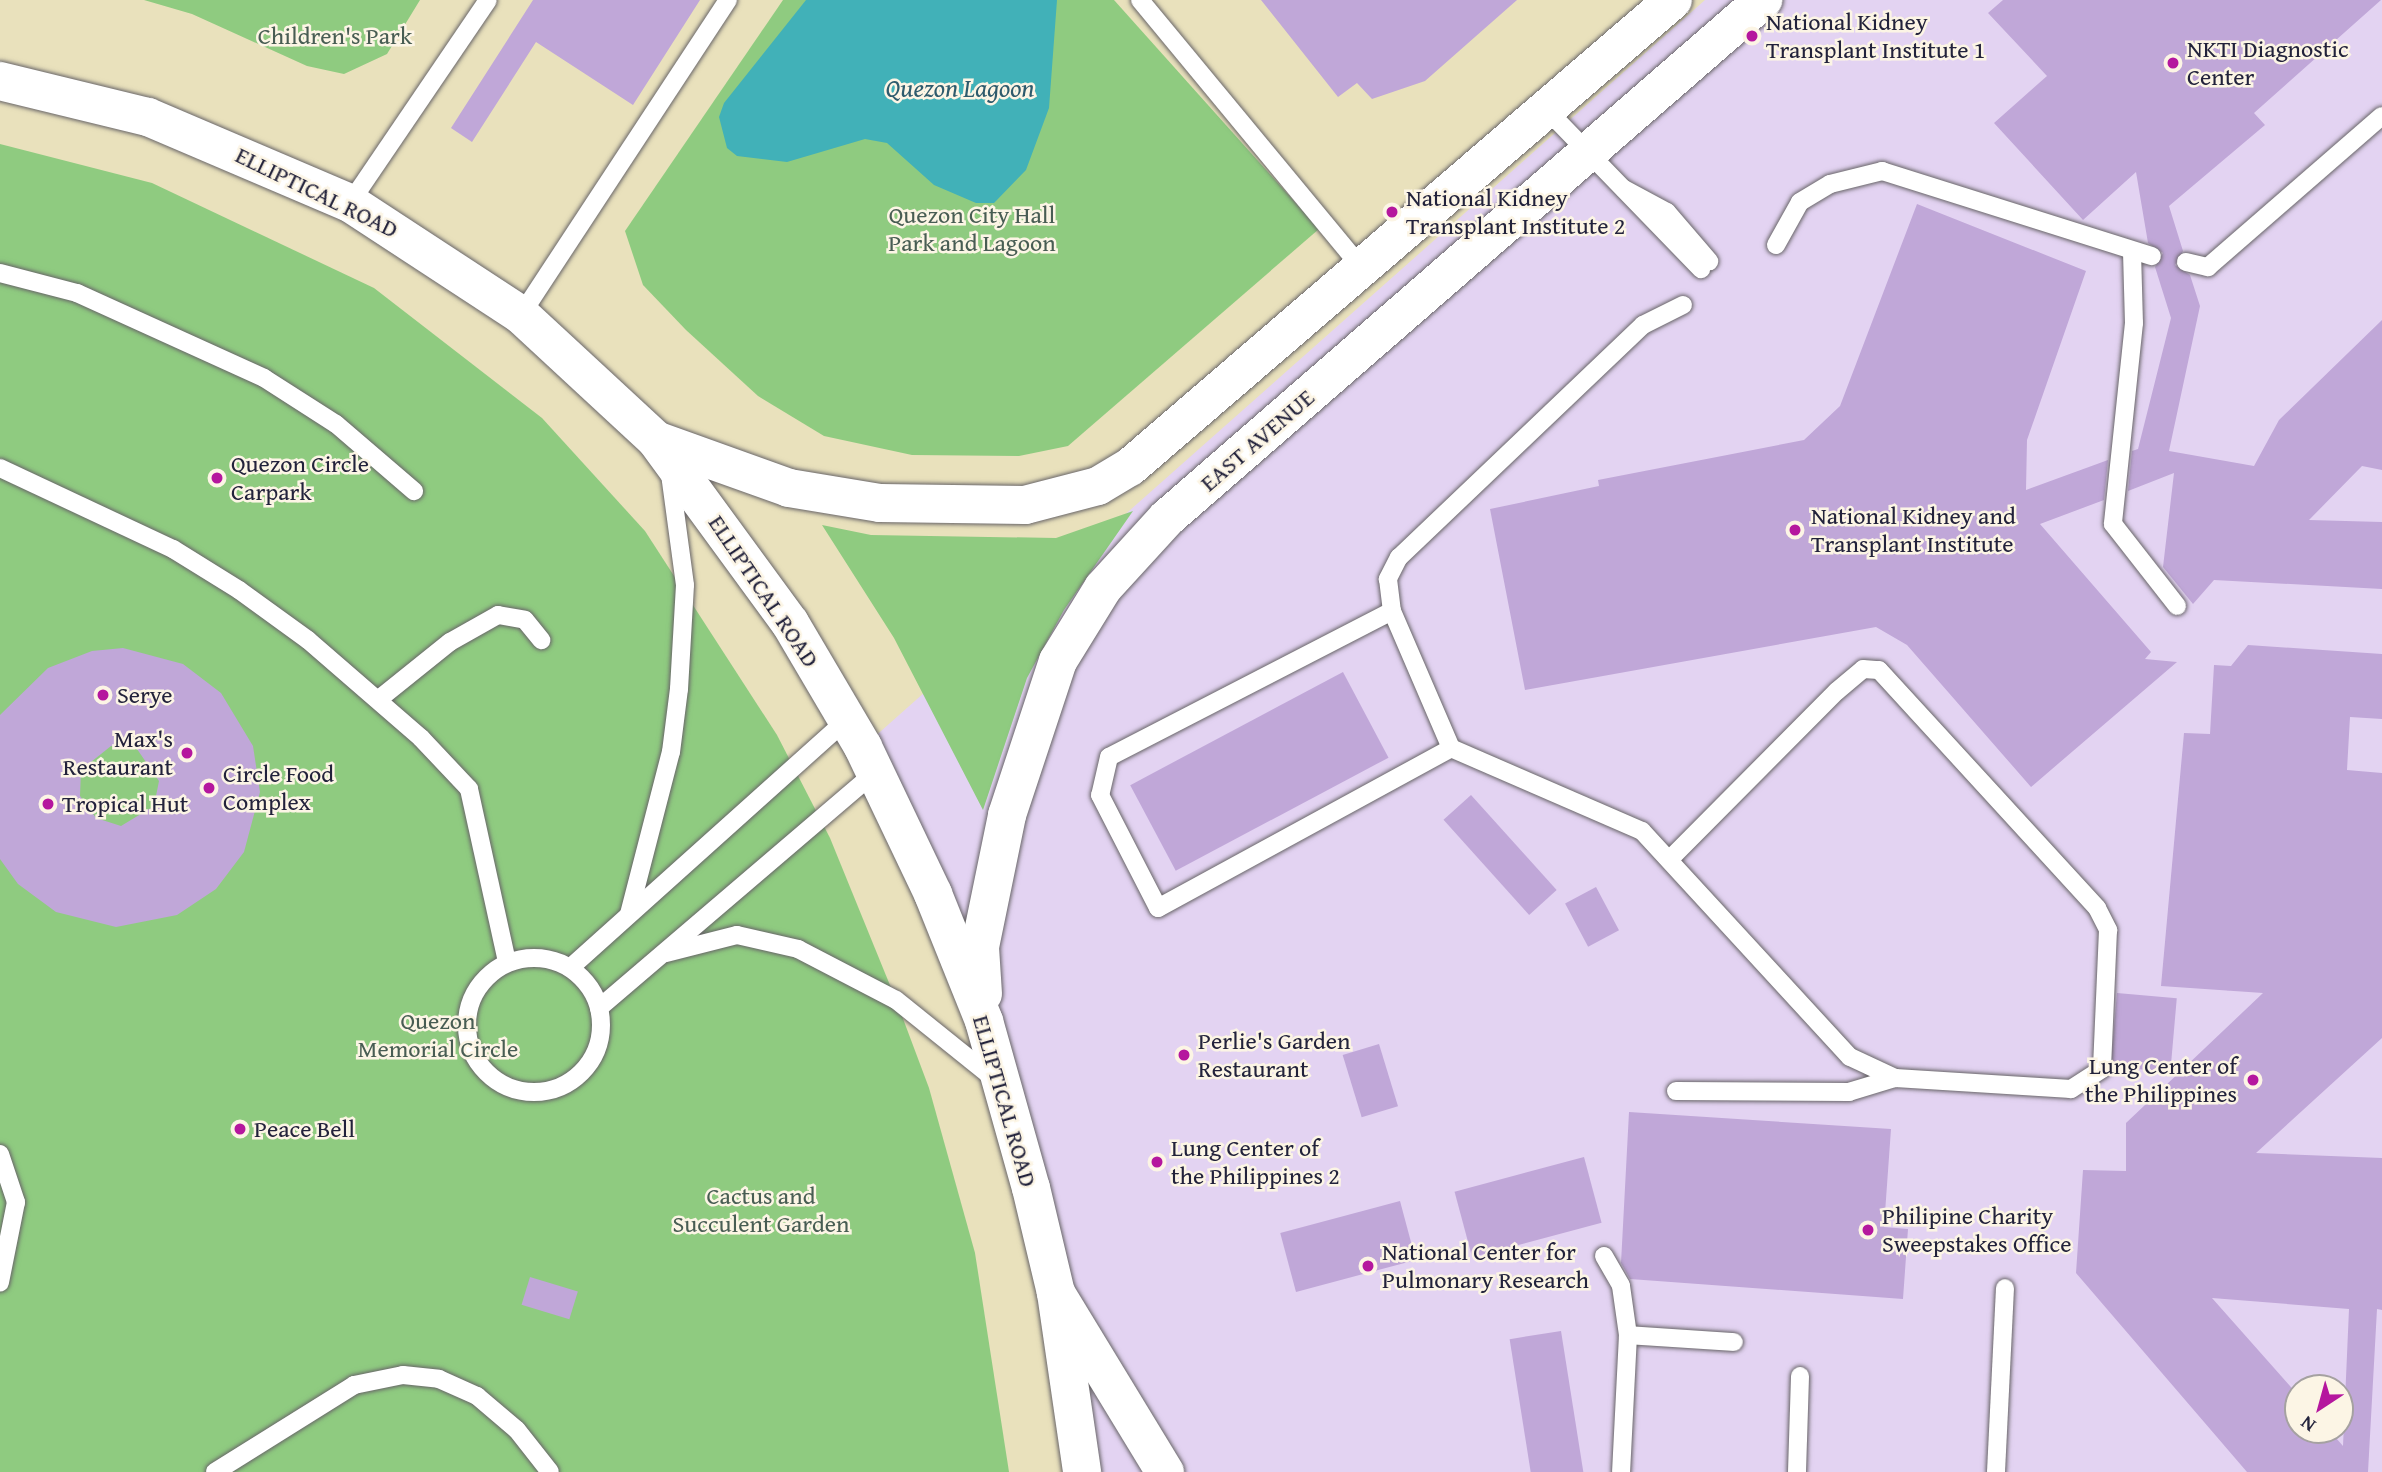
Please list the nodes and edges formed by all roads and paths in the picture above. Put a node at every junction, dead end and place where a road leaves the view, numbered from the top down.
1 (488, 0) edge
2 (728, 0) edge
3 (1140, 0) edge
4 (1672, 0) edge
5 (1763, 0) edge
6 (0, 81) edge
7 (1546, 110) junction
8 (2382, 116) edge
9 (1585, 155) junction
10 (350, 203) junction
11 (1776, 245) dead end
12 (2132, 252) junction
13 (2152, 256) dead end
14 (2186, 262) dead end
15 (1705, 265) dead end
16 (1361, 267) junction
17 (0, 273) edge
18 (1683, 305) dead end
19 (521, 315) junction
20 (662, 449) junction
21 (0, 468) edge
22 (414, 491) dead end
23 (2176, 607) dead end
24 (1392, 611) junction
25 (541, 640) dead end
26 (379, 699) junction
27 (848, 719) junction
28 (1451, 748) junction
29 (875, 772) junction
30 (1671, 858) junction
31 (629, 914) junction
32 (661, 957) junction
33 (507, 962) junction
34 (570, 968) junction
35 (599, 1008) junction
36 (984, 1021) junction
37 (1895, 1079) junction
38 (1002, 1084) junction
39 (1676, 1091) dead end
40 (0, 1154) edge
41 (1604, 1256) dead end
42 (0, 1282) edge
43 (2005, 1288) dead end
44 (1056, 1293) junction
45 (1628, 1335) junction
46 (1734, 1342) dead end
47 (1800, 1376) dead end
48 (1085, 1465) edge
49 (215, 1472) edge
50 (550, 1472) edge
51 (1165, 1472) edge
52 (1621, 1472) edge
53 (1797, 1472) edge
54 (1996, 1472) edge

1 - 10 lane
2 - 19 lane
3 - 16 lane
4 - 7 main road
5 - 9 main road, EAST AVENUE
6 - 10 main road, ELLIPTICAL ROAD
7 - 9 lane
7 - 16 main road
8 - 14 lane
9 - 15 lane
9 - 36 main road, EAST AVENUE
10 - 19 main road, ELLIPTICAL ROAD
11 - 12 lane
12 - 13 lane
12 - 23 lane
16 - 20 main road
17 - 22 lane
18 - 24 lane
19 - 20 main road, ELLIPTICAL ROAD
20 - 27 main road, ELLIPTICAL ROAD
20 - 31 lane
21 - 26 lane
24 - 28 lane
24 - 28 lane
25 - 26 lane
26 - 33 lane
27 - 29 main road, ELLIPTICAL ROAD
27 - 31 lane
28 - 30 lane
29 - 32 lane
29 - 36 main road, ELLIPTICAL ROAD
30 - 37 lane
30 - 37 lane
31 - 34 lane
32 - 35 lane
32 - 38 lane
33 - 34 lane
33 - 35 lane
34 - 35 lane
36 - 38 main road, ELLIPTICAL ROAD
37 - 39 lane
38 - 44 main road, ELLIPTICAL ROAD
40 - 42 lane
41 - 45 lane
43 - 54 lane
44 - 48 main road, ELLIPTICAL ROAD
44 - 51 main road
45 - 46 lane
45 - 52 lane
47 - 53 lane
49 - 50 lane

